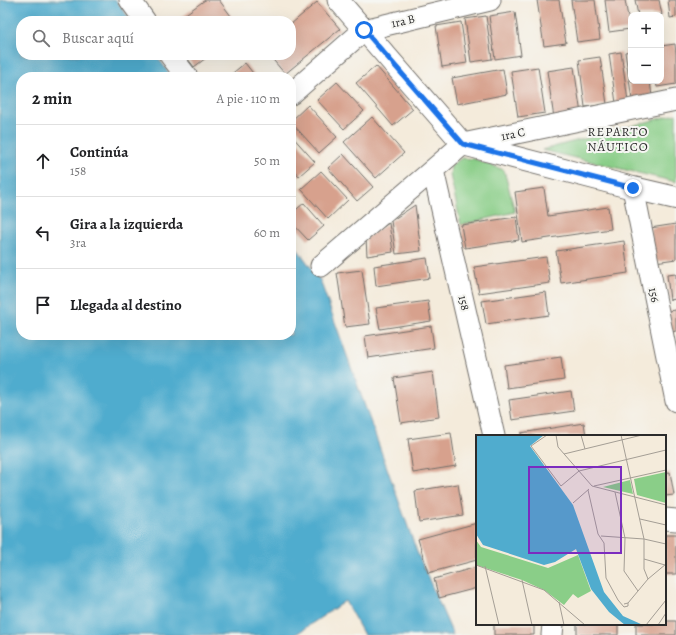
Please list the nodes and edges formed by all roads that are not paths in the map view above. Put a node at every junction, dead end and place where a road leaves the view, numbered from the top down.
1 (130, 0) edge
2 (338, 0) edge
3 (490, 0) edge
4 (141, 16) edge
5 (364, 30) junction
6 (174, 60) edge
7 (183, 72) edge
8 (296, 90) edge
9 (676, 100) edge
10 (463, 144) junction
11 (433, 170) junction
12 (633, 188) junction
13 (676, 198) edge
14 (321, 266) dead end
15 (676, 401) edge
16 (494, 435) edge
17 (666, 519) edge
18 (676, 520) edge
19 (553, 625) edge
20 (552, 635) edge

1 - 4 street
2 - 5 street
3 - 5 street, 1ra B
5 - 8 street, 1ra B
5 - 10 street
6 - 7 street
9 - 10 street, 1ra C
10 - 11 street, 1ra C
10 - 12 street
11 - 14 street, 1ra C
11 - 16 street, 158
12 - 13 street
12 - 15 street, 156
17 - 18 street
19 - 20 street

